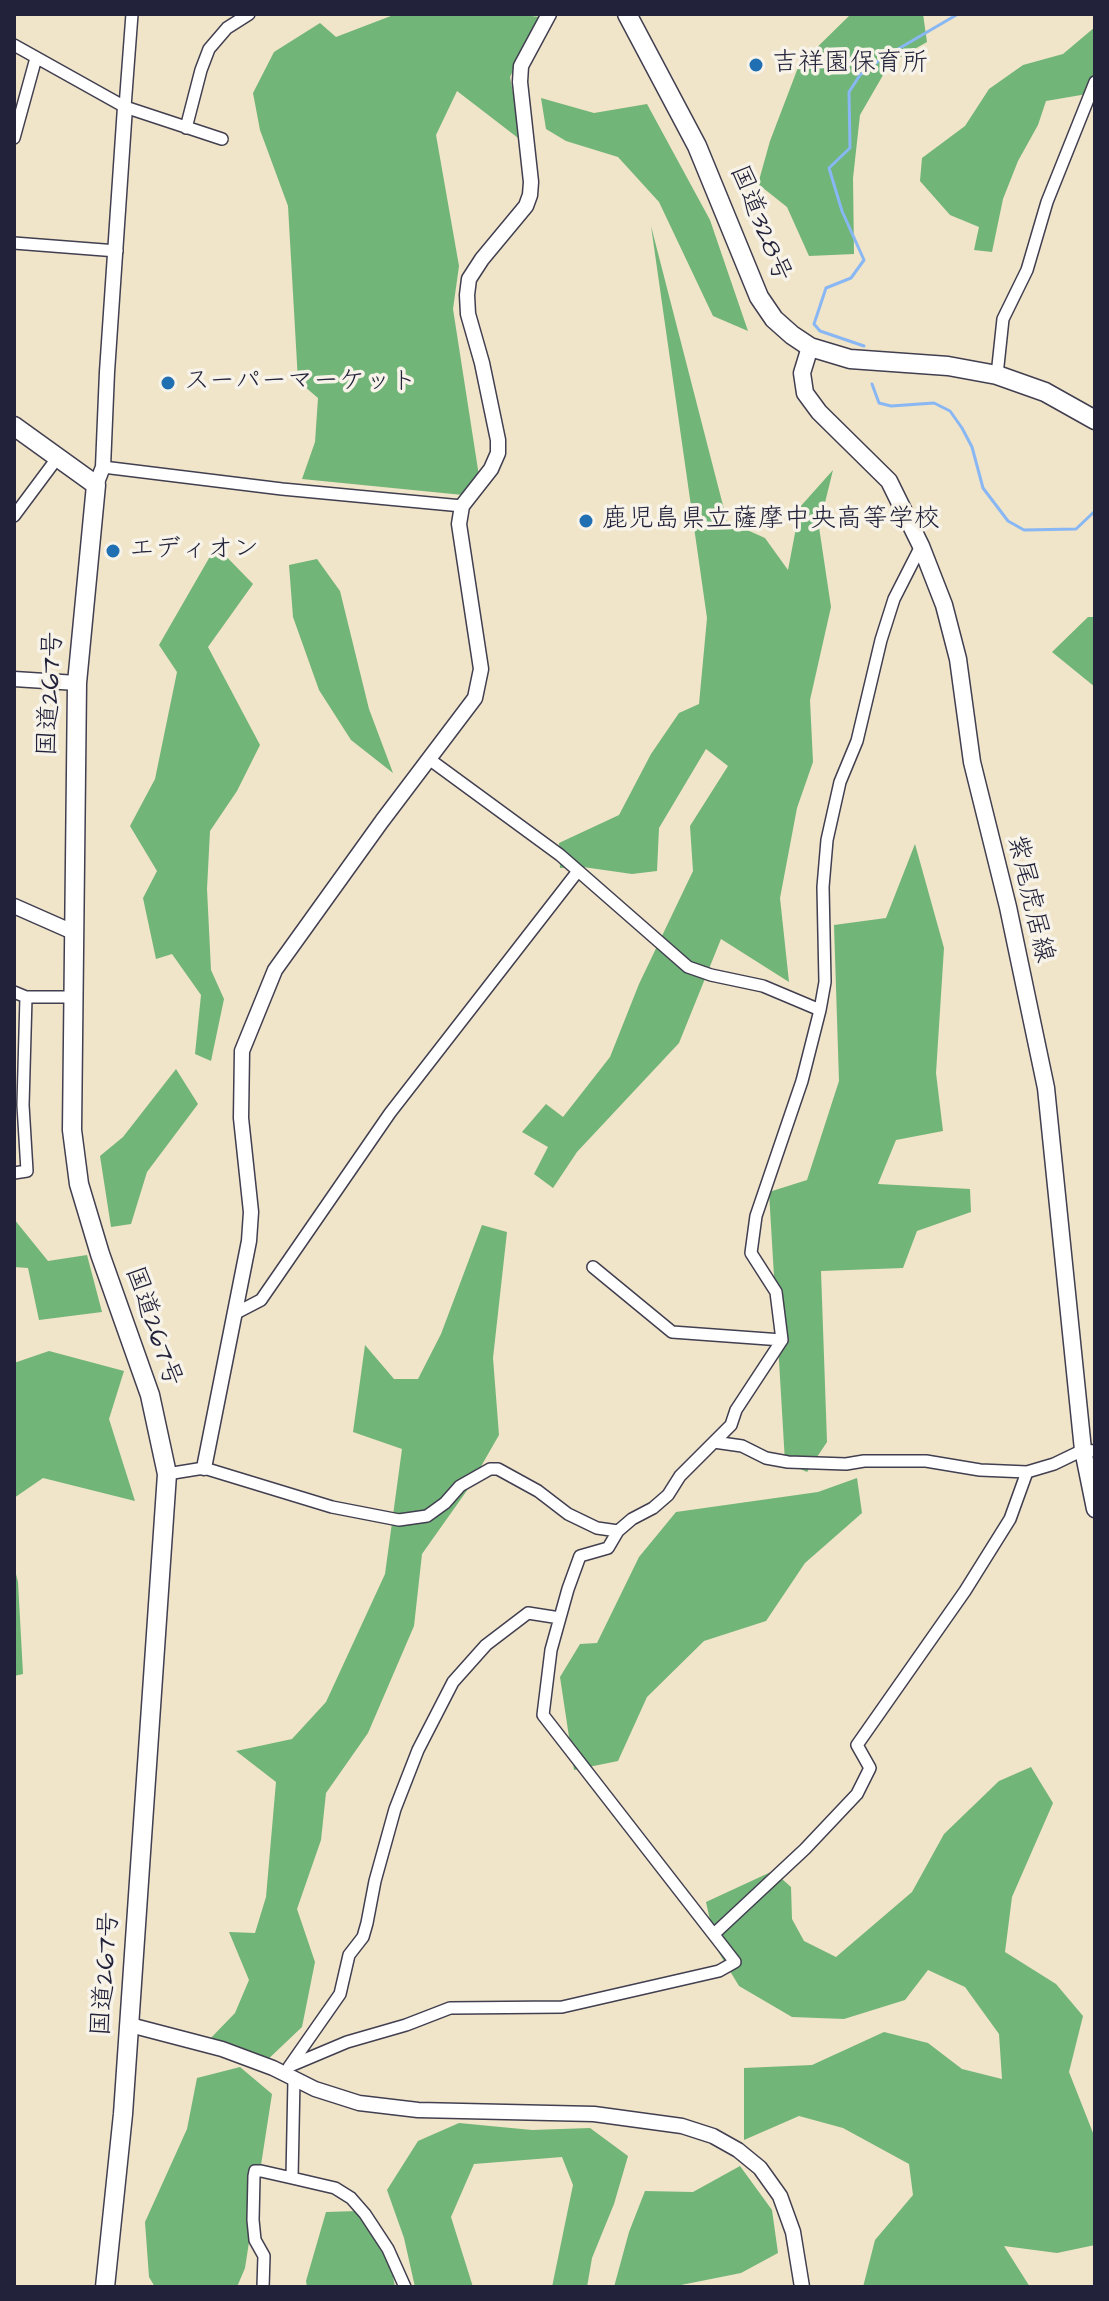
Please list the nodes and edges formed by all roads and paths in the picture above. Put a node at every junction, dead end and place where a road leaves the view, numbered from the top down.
1 (132, 14) edge
2 (249, 14) edge
3 (549, 14) edge
4 (627, 14) edge
5 (14, 45) edge
6 (36, 58) junction
7 (1095, 82) edge
8 (125, 107) junction
9 (186, 128) junction
10 (14, 138) edge
11 (222, 139) dead end
12 (14, 243) edge
13 (117, 251) junction
14 (810, 347) junction
15 (997, 375) junction
16 (1095, 420) edge
17 (14, 426) edge
18 (58, 457) junction
19 (103, 467) junction
20 (96, 485) junction
21 (462, 506) junction
22 (14, 516) edge
23 (921, 546) junction
24 (14, 679) edge
25 (77, 683) junction
26 (429, 759) junction
27 (578, 871) junction
28 (14, 906) edge
29 (73, 932) junction
30 (20, 995) edge
31 (72, 997) junction
32 (820, 1010) junction
33 (19, 1106) edge
34 (14, 1173) edge
35 (593, 1267) dead end
36 (234, 1314) junction
37 (782, 1340) junction
38 (714, 1442) junction
39 (1089, 1451) edge
40 (204, 1468) junction
41 (1027, 1472) junction
42 (167, 1474) junction
43 (1095, 1509) edge
44 (618, 1531) junction
45 (560, 1618) junction
46 (714, 1934) junction
47 (130, 2025) junction
48 (289, 2073) junction
49 (292, 2178) junction
50 (105, 2287) edge
51 (263, 2287) edge
52 (405, 2287) edge
53 (802, 2287) edge

1 - 8 street
2 - 9 street
3 - 21 street
4 - 14 highway, 国道328号
5 - 6 street
6 - 8 street
6 - 10 street
7 - 15 street
8 - 9 street
8 - 13 street
9 - 11 street
12 - 13 street
13 - 19 street
14 - 15 highway, 国道328号
14 - 23 main road, 紫尾虎居線
15 - 16 highway, 国道328号
17 - 18 highway
18 - 20 highway
18 - 22 street
19 - 20 street
19 - 21 street
20 - 25 highway, 国道267号
21 - 26 street
23 - 32 street
23 - 39 main road, 紫尾虎居線
24 - 25 street
25 - 29 highway, 国道267号
26 - 27 street
26 - 36 street
27 - 32 street
27 - 36 street
28 - 29 street
29 - 31 highway, 国道267号
30 - 31 street
30 - 33 street
31 - 42 highway, 国道267号
32 - 37 street
33 - 34 street
35 - 37 street
36 - 40 street
37 - 38 street
38 - 41 street
38 - 44 street
39 - 41 street
39 - 43 main road, 紫尾虎居線
40 - 42 street
40 - 44 street
41 - 46 street
42 - 47 highway, 国道267号
44 - 45 street
45 - 46 street
45 - 48 street
46 - 48 street
47 - 48 street
47 - 50 highway, 国道267号
48 - 49 street
48 - 53 street
49 - 51 street
49 - 52 street

